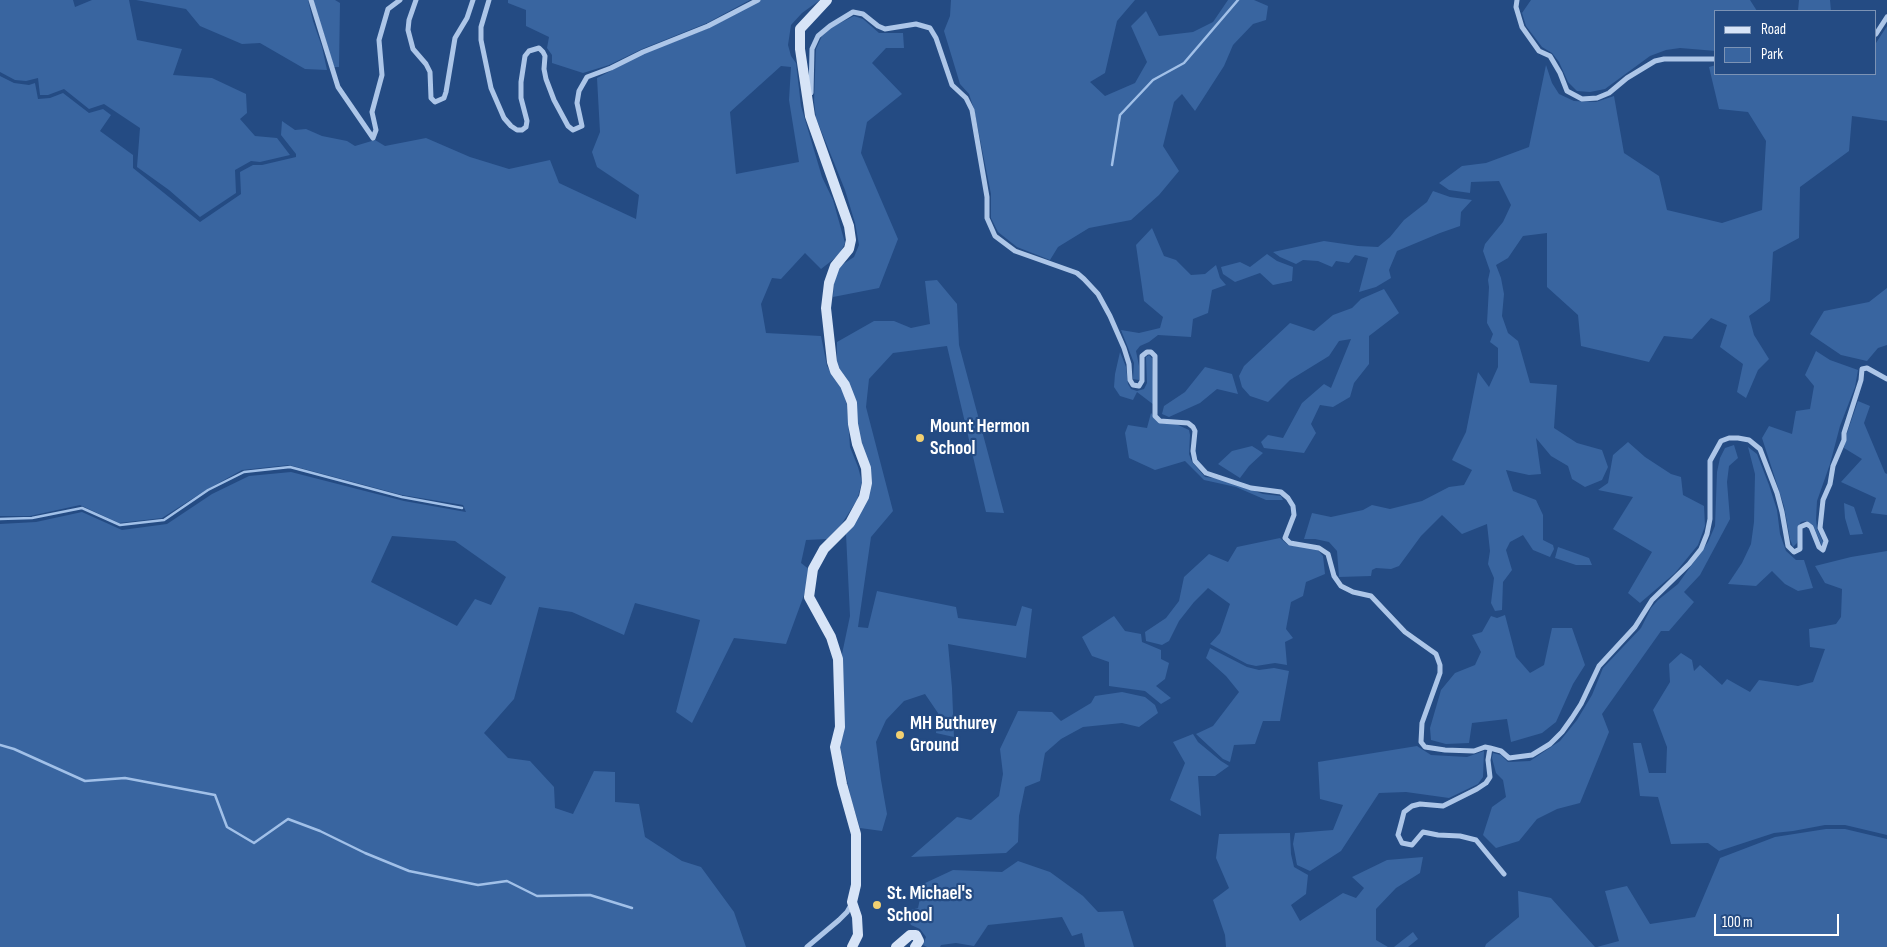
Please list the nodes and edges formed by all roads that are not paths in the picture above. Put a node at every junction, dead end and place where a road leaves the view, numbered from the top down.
1 (311, 0) edge
2 (400, 0) edge
3 (416, 0) edge
4 (473, 0) edge
5 (488, 0) edge
6 (758, 0) edge
7 (827, 0) edge
8 (1517, 0) edge
9 (1887, 17) edge
10 (1877, 32) edge
11 (1714, 60) edge
12 (810, 116) junction
13 (1887, 379) edge
14 (1490, 748) junction
15 (1504, 874) dead end
16 (852, 902) junction
17 (807, 947) edge
18 (852, 947) edge
19 (896, 947) edge
20 (916, 947) edge

1 - 2 street
3 - 4 street
5 - 6 street
7 - 12 main road
8 - 11 street
9 - 10 street
12 - 14 street
12 - 16 main road
13 - 14 street
14 - 15 street
16 - 17 street
16 - 18 main road
19 - 20 main road

